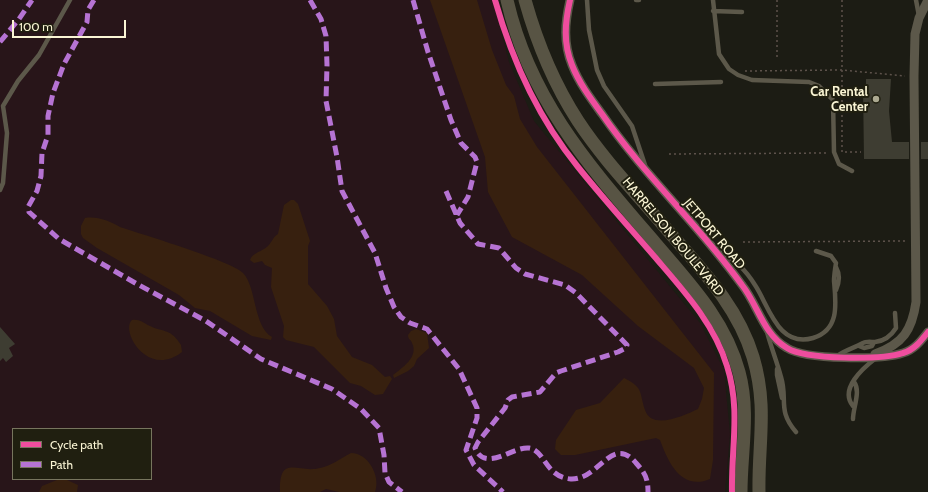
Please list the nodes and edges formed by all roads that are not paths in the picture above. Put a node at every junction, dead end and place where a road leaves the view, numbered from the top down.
1 (70, 0) edge
2 (507, 0) edge
3 (525, 0) edge
4 (570, 0) edge
5 (587, 0) edge
6 (713, 0) edge
7 (916, 0) edge
8 (928, 0) edge
9 (714, 11) junction
10 (742, 12) dead end
11 (919, 18) junction
12 (721, 82) dead end
13 (655, 84) dead end
14 (852, 170) dead end
15 (647, 172) junction
16 (0, 190) edge
17 (711, 247) junction
18 (816, 251) dead end
19 (895, 313) dead end
20 (764, 325) junction
21 (928, 332) edge
22 (868, 356) junction
23 (878, 356) junction
24 (836, 357) junction
25 (853, 419) dead end
26 (796, 432) dead end
27 (741, 492) edge
28 (759, 492) edge

1 - 16 lane
2 - 27 main road, HARRELSON BOULEVARD
3 - 28 main road, HARRELSON BOULEVARD
4 - 15 street, JETPORT ROAD
5 - 15 lane
6 - 9 lane
7 - 11 lane
8 - 11 street, JETPORT ROAD
9 - 10 lane
9 - 14 lane
11 - 22 street, JETPORT ROAD
12 - 13 lane
15 - 17 street, JETPORT ROAD
17 - 18 lane
17 - 20 street, JETPORT ROAD
19 - 24 lane
20 - 24 street, JETPORT ROAD
20 - 26 lane
21 - 23 street, JETPORT ROAD
22 - 23 street, JETPORT ROAD
22 - 24 street, JETPORT ROAD
23 - 25 lane

